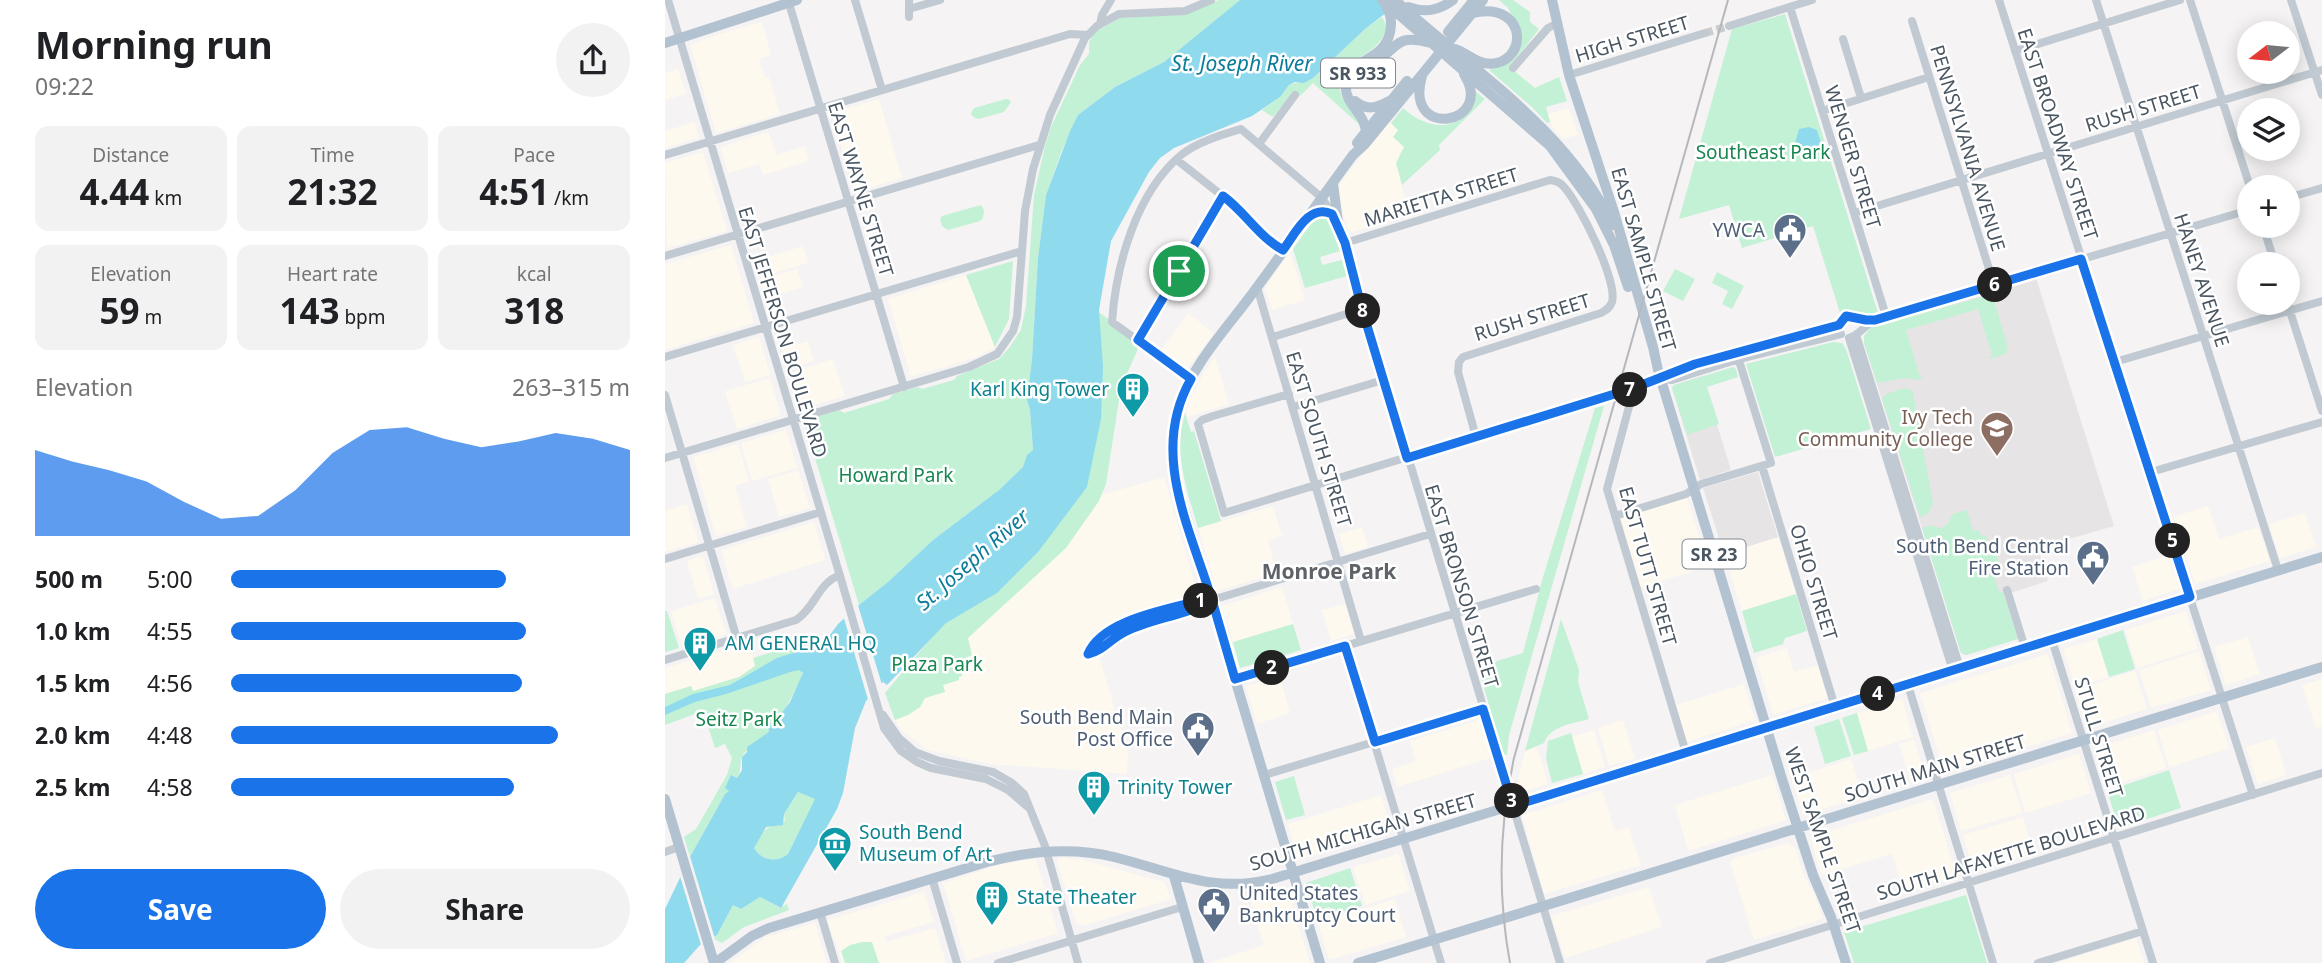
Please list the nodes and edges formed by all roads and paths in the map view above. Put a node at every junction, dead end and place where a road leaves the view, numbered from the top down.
1 (668, 0) edge
2 (855, 0) edge
3 (940, 0) edge
4 (1111, 0) edge
5 (1211, 0) edge
6 (1382, 0) edge
7 (1453, 0) edge
8 (1474, 0) edge
9 (1483, 0) edge
10 (1552, 0) edge
11 (1812, 0) edge
12 (1999, 0) edge
13 (2095, 0) edge
14 (2180, 0) edge
15 (2190, 0) edge
16 (2291, 0) edge
17 (791, 1) edge
18 (1398, 2) edge
19 (1790, 7) junction
20 (909, 9) edge
21 (1472, 14) junction
22 (1413, 16) junction
23 (1912, 20) dead end
24 (1558, 23) junction
25 (2103, 23) junction
26 (1100, 24) junction
27 (1729, 26) tunnel mouth
28 (1705, 33) tunnel mouth
29 (1088, 35) junction
30 (1424, 35) junction
31 (679, 39) junction
32 (1843, 39) dead end
33 (665, 43) edge
34 (2015, 51) junction
35 (1462, 61) junction
36 (1513, 68) dead end
37 (1424, 71) junction
38 (2318, 71) edge
39 (1569, 75) junction
40 (1929, 77) junction
41 (882, 90) junction
42 (1296, 95) dead end
43 (2322, 95) edge
44 (1861, 98) junction
45 (1392, 99) junction
46 (2222, 100) junction
47 (821, 109) junction
48 (1822, 111) junction
49 (2136, 127) junction
50 (1366, 132) junction
51 (710, 142) junction
52 (1259, 144) junction
53 (1039, 145) junction
54 (2048, 153) junction
55 (665, 155) edge
56 (1353, 155) junction
57 (1177, 160) junction
58 (2246, 175) edge
59 (1962, 180) junction
60 (1333, 183) junction
61 (2322, 188) edge
62 (2300, 194) edge
63 (1223, 196) junction
64 (1322, 198) junction
65 (849, 201) junction
66 (2237, 213) edge
67 (1854, 214) junction
68 (1309, 215) junction
69 (1335, 219) junction
70 (2170, 233) junction
71 (737, 235) junction
72 (1345, 243) junction
73 (1283, 250) junction
74 (1022, 251) junction
75 (1626, 255) junction
76 (665, 256) edge
77 (2081, 259) junction
78 (1994, 285) junction
79 (1257, 287) junction
80 (876, 294) junction
81 (2322, 301) edge
82 (2300, 304) edge
83 (1610, 306) joint
84 (1362, 309) junction
85 (2263, 315) edge
86 (2292, 315) edge
87 (1886, 316) junction
88 (1857, 319) junction
89 (1875, 320) junction
90 (765, 327) junction
91 (1849, 332) junction
92 (2203, 336) junction
93 (1273, 337) junction
94 (1138, 340) junction
95 (1737, 355) junction
96 (665, 357) edge
97 (2115, 362) junction
98 (1659, 375) junction
99 (1191, 379) junction
100 (1384, 380) junction
101 (904, 387) junction
102 (1634, 388) junction
103 (1289, 394) junction
104 (665, 395) edge
105 (1293, 407) junction
106 (2322, 411) edge
107 (793, 420) junction
108 (2322, 422) edge
109 (1476, 437) junction
110 (2239, 447) junction
111 (682, 453) junction
112 (665, 458) edge
113 (1407, 458) junction
114 (1762, 466) junction
115 (2151, 472) junction
116 (1317, 485) junction
117 (1694, 488) junction
118 (821, 512) junction
119 (1615, 516) junction
120 (1430, 534) junction
121 (709, 546) junction
122 (2322, 557) edge
123 (665, 559) edge
124 (1339, 562) junction
125 (2278, 570) junction
126 (840, 575) junction
127 (1536, 589) dead end
128 (2007, 590) dead end
129 (2190, 597) junction
130 (1212, 600) junction
131 (1454, 613) junction
132 (737, 639) junction
133 (2052, 640) junction
134 (1361, 641) junction
135 (1345, 646) junction
136 (2025, 648) junction
137 (665, 660) edge
138 (2322, 667) edge
139 (1956, 670) junction
140 (1235, 679) junction
141 (1908, 685) junction
142 (2223, 698) junction
143 (1835, 707) junction
144 (1483, 709) junction
145 (1767, 728) junction
146 (2084, 740) junction
147 (1375, 742) junction
148 (1686, 753) junction
149 (2322, 773) edge
150 (1264, 775) junction
151 (1938, 785) junction
152 (2253, 795) junction
153 (665, 799) edge
154 (1513, 806) junction
155 (1799, 828) junction
156 (2114, 838) junction
157 (1404, 839) junction
158 (681, 851) junction
159 (1046, 851) junction
160 (665, 852) edge
161 (1293, 873) junction
162 (1174, 876) junction
163 (932, 878) junction
164 (1969, 883) junction
165 (1543, 906) junction
166 (1182, 907) junction
167 (820, 912) junction
168 (1834, 925) junction
169 (2143, 931) junction
170 (1434, 939) junction
171 (1071, 941) junction
172 (714, 960) edge
173 (835, 963) edge
174 (957, 963) edge
175 (998, 963) edge
176 (1078, 963) edge
177 (1199, 963) edge
178 (1320, 963) edge
179 (1358, 963) edge
180 (1441, 963) edge
181 (1560, 963) edge
182 (1710, 963) edge
183 (1846, 963) edge
184 (1993, 963) edge
185 (2038, 963) edge
186 (2153, 963) edge

1 - 31 street, EAST JEFFERSON BOULEVARD
2 - 41 street
3 - 20 street
4 - 26 street
5 - 26 street
6 - 22 main road
6 - 50 main road
7 - 22 main road
8 - 45 main road, SR 933
9 - 21 main road
10 - 24 main road, EAST SAMPLE STREET
11 - 19 street
12 - 34 street, EAST BROADWAY STREET
13 - 25 street, HANEY AVENUE
14 - 25 street
15 - 46 street
16 - 38 street
17 - 31 main road
17 - 47 street, EAST WAYNE STREET
18 - 22 main road
19 - 27 street
19 - 48 street, WENGER STREET
21 - 35 main road
21 - 37 main road
22 - 30 main road
23 - 40 street, PENNSYLVANIA AVENUE
24 - 36 street
24 - 39 main road, EAST SAMPLE STREET
25 - 34 street
25 - 49 street, HANEY AVENUE
26 - 29 street
28 - 39 street, HIGH STREET
29 - 41 street
29 - 53 street
30 - 35 main road, SR 23
30 - 35 main road
30 - 45 main road, SR 933
31 - 33 main road
31 - 51 street, EAST JEFFERSON BOULEVARD
32 - 44 street
34 - 54 street, EAST BROADWAY STREET
35 - 37 main road
35 - 75 main road, SR 23
35 - 98 main road, SR 23
37 - 56 main road
38 - 43 street
38 - 46 street, RUSH STREET
39 - 75 main road, EAST SAMPLE STREET
40 - 44 street
40 - 59 street, PENNSYLVANIA AVENUE
41 - 47 street
42 - 52 street
44 - 48 street
45 - 50 main road
46 - 49 street, RUSH STREET
46 - 58 street
47 - 51 street
47 - 65 street, EAST WAYNE STREET
48 - 67 street, WENGER STREET
49 - 54 street, RUSH STREET
49 - 70 street, HANEY AVENUE
50 - 56 main road
51 - 55 street
51 - 71 street, EAST JEFFERSON BOULEVARD
52 - 57 street, EAST BRONSON STREET
52 - 64 street, EAST BRONSON STREET
53 - 65 street
53 - 74 street
54 - 59 street, RUSH STREET
54 - 77 street, EAST BROADWAY STREET
56 - 60 main road
57 - 63 street
57 - 94 street
59 - 67 street, RUSH STREET
59 - 78 street, PENNSYLVANIA AVENUE
60 - 64 main road
60 - 69 main road
61 - 62 street
63 - 73 street
63 - 94 street
64 - 68 main road
64 - 69 street, EAST BRONSON STREET
65 - 71 street
65 - 80 street, EAST WAYNE STREET
66 - 70 street
67 - 87 street, WENGER STREET
68 - 69 main road
68 - 73 main road
69 - 72 street, EAST BRONSON STREET
70 - 77 street
70 - 92 street, HANEY AVENUE
71 - 76 street
71 - 90 street, EAST JEFFERSON BOULEVARD
72 - 83 street, MARIETTA STREET
72 - 84 street, EAST BRONSON STREET
73 - 79 main road
74 - 80 street
74 - 101 street
75 - 98 main road, EAST SAMPLE STREET / SR 23
77 - 78 street
77 - 97 street, EAST BROADWAY STREET
78 - 87 street
79 - 93 street, EAST SOUTH STREET
79 - 99 main road
80 - 90 street
80 - 101 street, EAST WAYNE STREET
81 - 82 street
83 - 109 street, RUSH STREET
84 - 93 street
84 - 100 street, EAST BRONSON STREET
85 - 92 street
86 - 106 street
87 - 89 street
88 - 89 street
88 - 91 street
88 - 91 street
89 - 91 street
90 - 96 street
90 - 107 street, EAST JEFFERSON BOULEVARD
91 - 95 street
91 - 139 street
92 - 97 street
92 - 110 street, HANEY AVENUE
93 - 103 street, EAST SOUTH STREET
94 - 99 street
95 - 98 street
95 - 114 street
97 - 115 street, EAST BROADWAY STREET
98 - 102 street
98 - 117 main road, EAST SAMPLE STREET / SR 23
99 - 130 main road
100 - 105 street
100 - 113 street, EAST BRONSON STREET
101 - 107 street
102 - 109 street
102 - 119 street, EAST TUTT STREET
103 - 105 street, EAST SOUTH STREET
103 - 116 street
104 - 111 street
105 - 116 street, EAST SOUTH STREET
107 - 111 street
107 - 118 street, EAST JEFFERSON BOULEVARD
108 - 110 street
109 - 113 street
110 - 115 street
110 - 125 street, HANEY AVENUE
111 - 112 street
111 - 121 street
113 - 116 street
113 - 120 street, EAST BRONSON STREET
114 - 117 street
114 - 143 street, OHIO STREET
115 - 129 street, EAST BROADWAY STREET
116 - 124 street, EAST SOUTH STREET
117 - 119 street
117 - 145 main road, EAST SAMPLE STREET / SR 23
118 - 121 street
118 - 126 street, EAST JEFFERSON BOULEVARD
119 - 148 street, EAST TUTT STREET
120 - 124 street
120 - 131 street, EAST BRONSON STREET
121 - 123 street
121 - 132 street
122 - 125 main road, SOUTH MICHIGAN STREET
124 - 130 street
124 - 134 street, EAST SOUTH STREET
125 - 129 main road, SOUTH MICHIGAN STREET
126 - 132 street
126 - 159 street, EAST JEFFERSON BOULEVARD
127 - 131 street
128 - 136 street
129 - 133 main road, SOUTH MICHIGAN STREET
129 - 142 street, EAST BROADWAY STREET
130 - 130 street
130 - 140 main road
131 - 134 street
131 - 144 street, EAST BRONSON STREET
132 - 137 street
133 - 136 main road, SOUTH MICHIGAN STREET
133 - 146 street, STULL STREET
134 - 135 street
135 - 140 street
135 - 147 street
136 - 139 main road, SOUTH MICHIGAN STREET
138 - 142 main road, SOUTH MAIN STREET
139 - 141 main road, SOUTH MICHIGAN STREET
140 - 150 main road
141 - 143 main road, SOUTH MICHIGAN STREET
141 - 151 street
142 - 146 main road, SOUTH MAIN STREET
142 - 152 street, EAST BROADWAY STREET
143 - 145 main road, SOUTH MICHIGAN STREET
144 - 147 street
144 - 154 street, EAST BRONSON STREET
145 - 148 main road, SOUTH MICHIGAN STREET
145 - 155 main road, WEST SAMPLE STREET / SR 23
146 - 151 main road, SOUTH MAIN STREET
146 - 156 street, STULL STREET
147 - 150 street
147 - 157 street
148 - 154 main road, SOUTH MICHIGAN STREET
149 - 152 street, SOUTH LAFAYETTE BOULEVARD
150 - 161 main road
151 - 155 main road, SOUTH MAIN STREET
151 - 164 street
152 - 156 street, SOUTH LAFAYETTE BOULEVARD
153 - 158 main road
154 - 157 main road, SOUTH MICHIGAN STREET
154 - 165 street, EAST BRONSON STREET
155 - 165 main road, SOUTH MAIN STREET
155 - 168 main road, WEST SAMPLE STREET / SR 23
156 - 164 street, SOUTH LAFAYETTE BOULEVARD
156 - 169 street, STULL STREET
157 - 161 main road, SOUTH MICHIGAN STREET
157 - 170 street
158 - 160 street
158 - 172 main road
159 - 162 main road, SOUTH MICHIGAN STREET
159 - 163 main road, SOUTH MICHIGAN STREET
159 - 171 street
161 - 162 main road, SOUTH MICHIGAN STREET
161 - 178 main road
162 - 166 main road
163 - 167 main road, SOUTH MICHIGAN STREET
163 - 174 street
164 - 168 street, SOUTH LAFAYETTE BOULEVARD
164 - 184 street
165 - 170 main road, SOUTH MAIN STREET
165 - 181 street, EAST BRONSON STREET
166 - 171 street
166 - 177 main road
167 - 172 main road, SOUTH MICHIGAN STREET
167 - 173 street
168 - 182 street, SOUTH LAFAYETTE BOULEVARD
168 - 183 main road, WEST SAMPLE STREET / SR 23
169 - 185 street
169 - 186 street, STULL STREET
170 - 179 main road, SOUTH MAIN STREET
170 - 180 street
171 - 175 street
171 - 176 street

